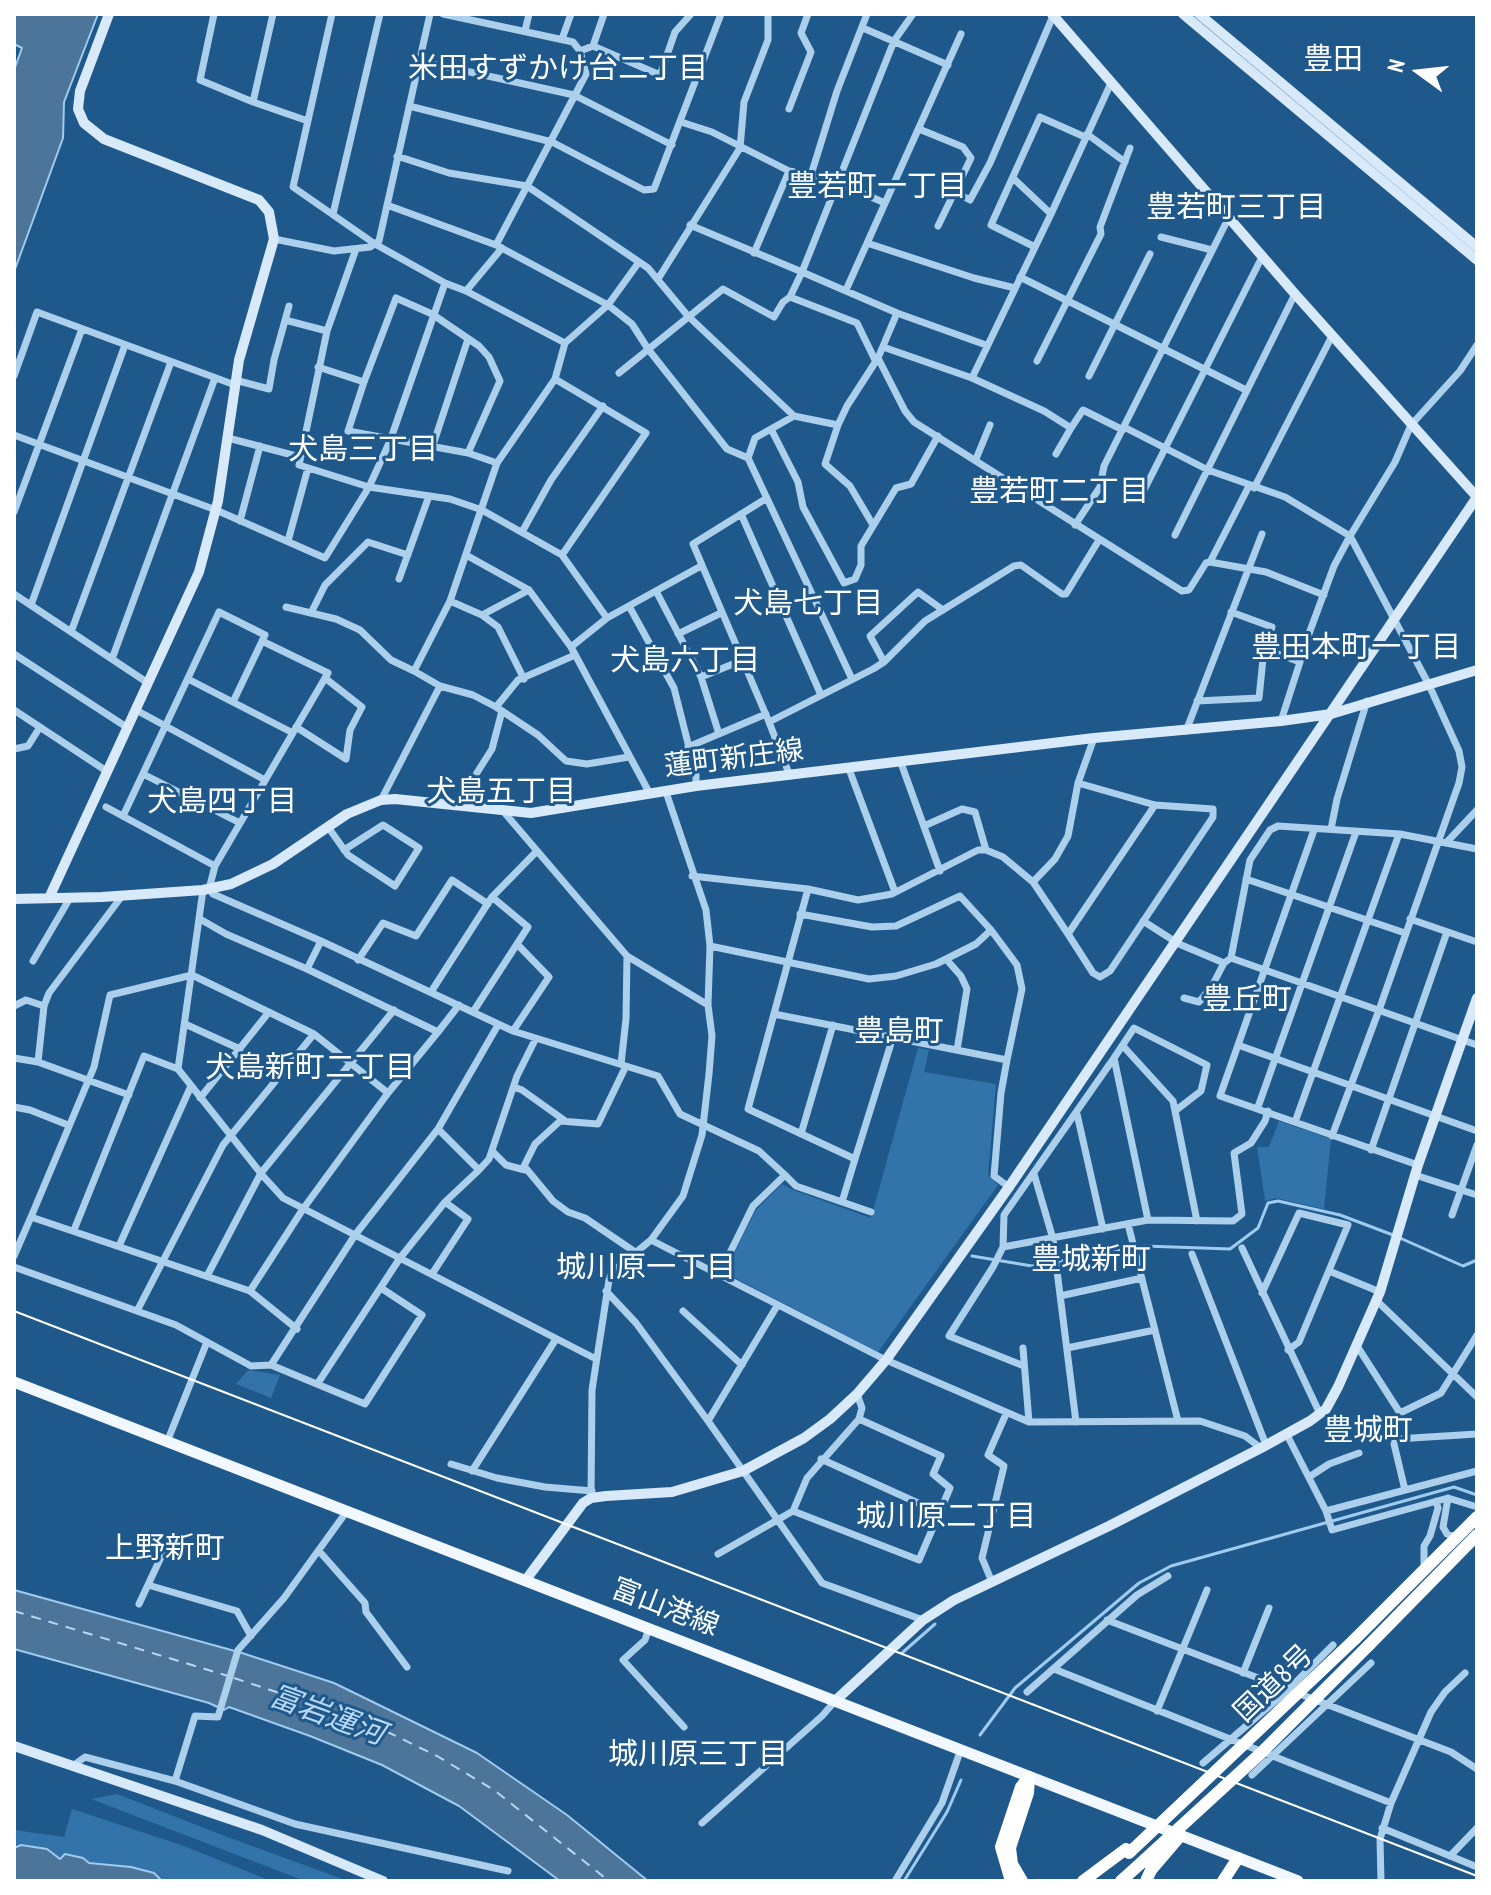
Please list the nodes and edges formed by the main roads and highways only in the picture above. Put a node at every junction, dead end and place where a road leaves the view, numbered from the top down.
1 (14, 1382) edge
2 (1475, 1511) edge
3 (1477, 1535) edge
4 (1029, 1777) junction
5 (1127, 1851) junction
6 (1238, 1858) junction
7 (1146, 1871) edge
8 (1011, 1881) edge
9 (1022, 1881) edge
10 (1083, 1881) edge
11 (1099, 1881) edge
12 (1121, 1881) edge
13 (1223, 1881) edge
14 (1233, 1881) edge
15 (1298, 1881) edge

1 - 4 main road, 富山港線
2 - 5 highway, 国道8号, bridge
3 - 7 highway, 国道8号, bridge
4 - 6 main road, 富山港線
4 - 8 highway
4 - 9 highway
5 - 10 highway
5 - 11 highway
6 - 13 highway
6 - 14 highway
6 - 15 main road, 富山港線
7 - 12 highway

